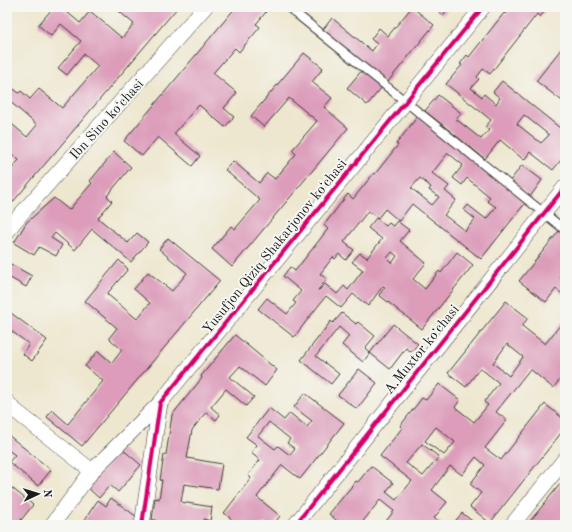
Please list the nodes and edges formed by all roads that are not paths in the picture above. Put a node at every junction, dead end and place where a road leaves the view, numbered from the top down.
1 (205, 7) edge
2 (288, 7) edge
3 (483, 7) edge
4 (406, 102) junction
5 (565, 187) edge
6 (544, 213) junction
7 (565, 230) edge
8 (7, 232) edge
9 (7, 402) edge
10 (160, 404) junction
11 (565, 459) edge
12 (92, 471) junction
13 (52, 525) edge
14 (142, 525) edge
15 (295, 525) edge
16 (512, 525) edge

1 - 8 street, Ibn Sino koʻchasi
2 - 4 lane
3 - 4 street, Yusufjon Qiziq Shakarjonov koʻchasi
4 - 6 lane
4 - 10 street, Yusufjon Qiziq Shakarjonov koʻchasi
5 - 6 street, A.Muxtor koʻchasi
6 - 7 lane
6 - 15 street, A.Muxtor koʻchasi
9 - 12 street
10 - 12 street, Yusufjon Qiziq Shakarjonov koʻchasi
10 - 14 street
11 - 16 street
12 - 13 street, Yusufjon Qiziq Shakarjonov koʻchasi

